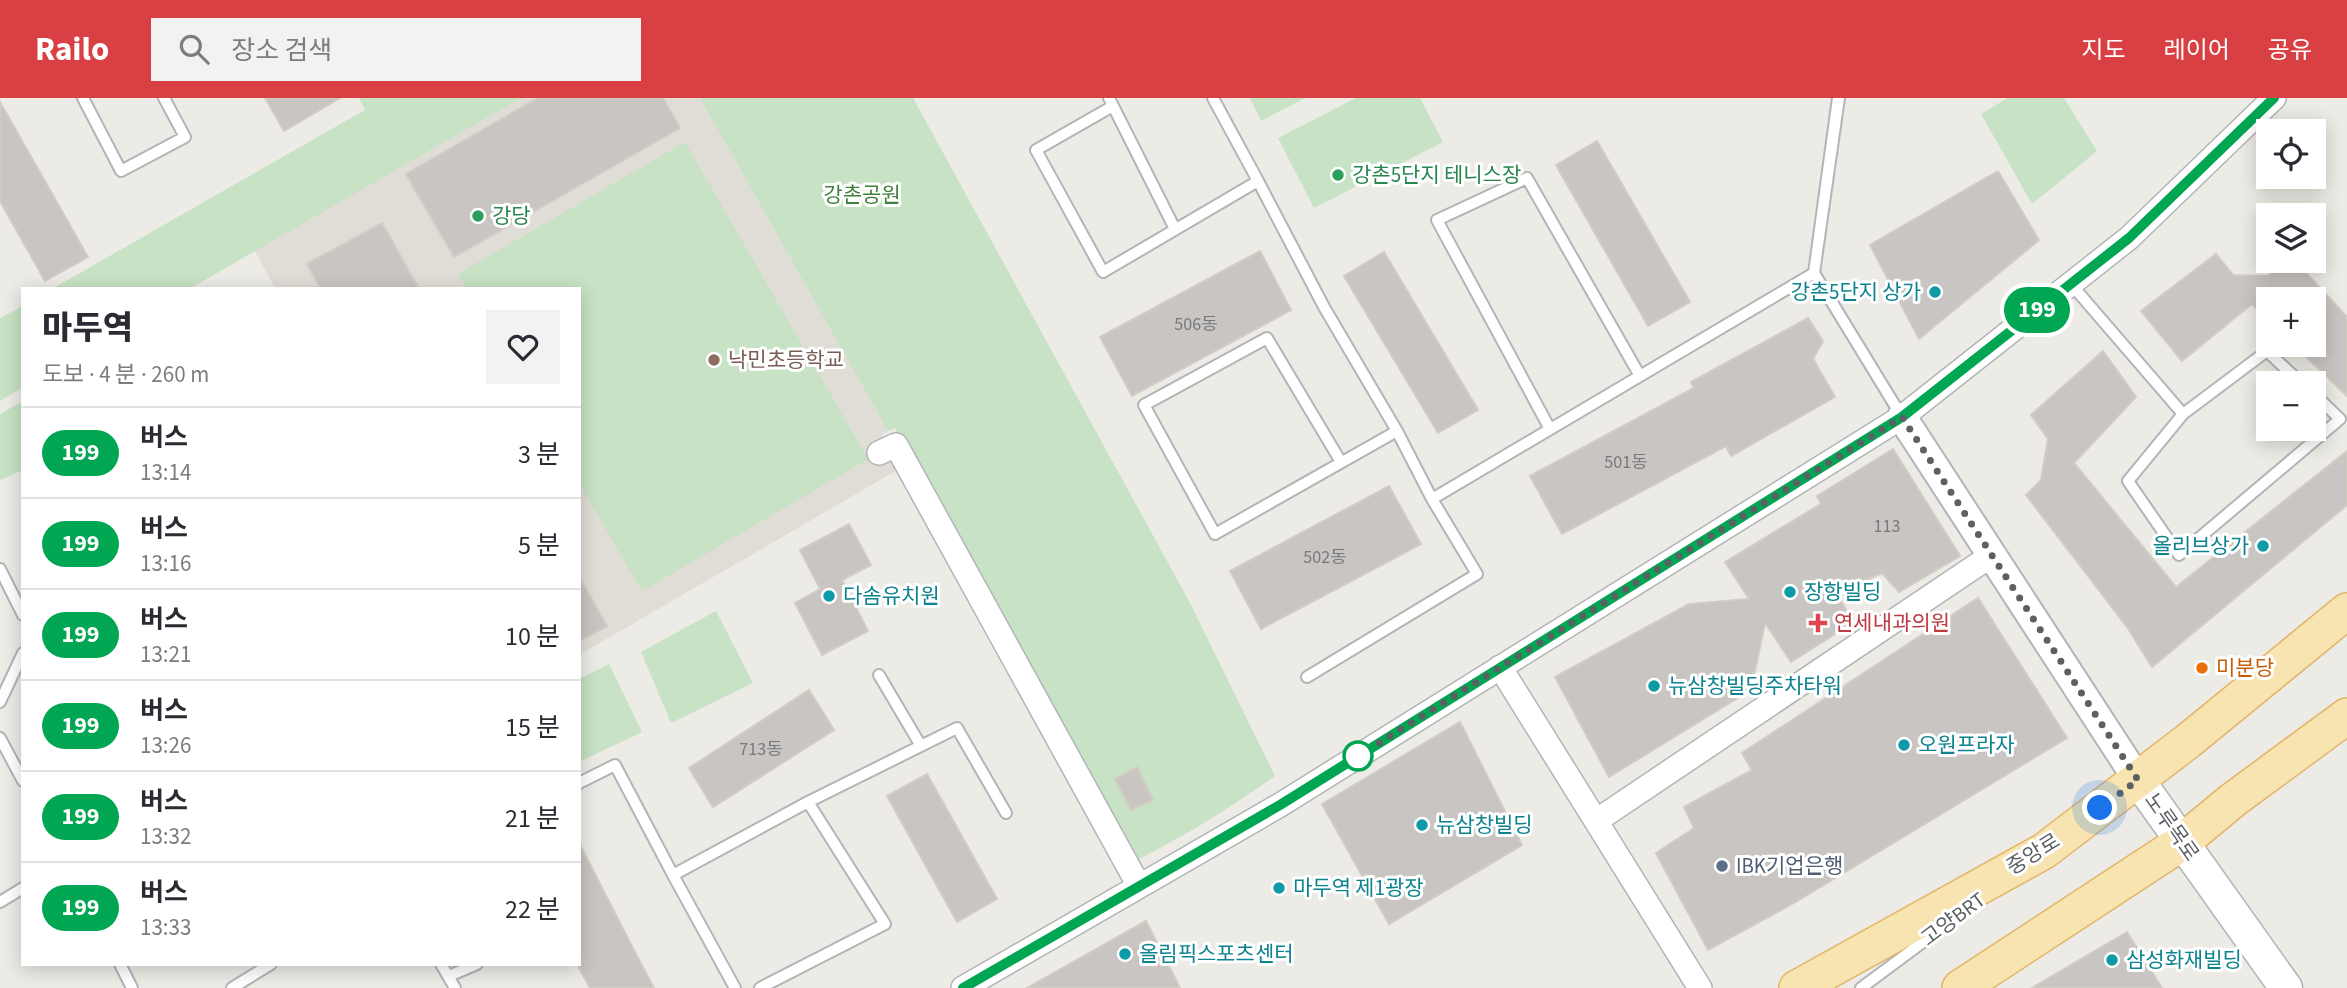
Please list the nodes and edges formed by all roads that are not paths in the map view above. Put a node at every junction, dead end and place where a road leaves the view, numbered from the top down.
1 (83, 98) edge
2 (164, 98) edge
3 (1213, 98) edge
4 (1839, 98) edge
5 (2274, 98) edge
6 (1111, 102) edge
7 (1258, 181) junction
8 (1175, 229) junction
9 (1814, 273) junction
10 (2071, 284) junction
11 (2288, 371) edge
12 (1640, 376) junction
13 (2326, 406) edge
14 (2183, 415) junction
15 (1902, 417) junction
16 (1550, 429) junction
17 (1397, 431) junction
18 (2326, 431) edge
19 (2314, 441) edge
20 (879, 453) dead end
21 (1341, 462) junction
22 (1432, 499) junction
23 (1992, 555) junction
24 (0, 569) edge
25 (21, 611) edge
26 (2347, 611) edge
27 (21, 657) edge
28 (1500, 667) junction
29 (879, 675) dead end
30 (1307, 677) dead end
31 (0, 702) edge
32 (2347, 716) edge
33 (0, 738) edge
34 (922, 746) junction
35 (21, 777) edge
36 (2138, 780) junction
37 (581, 782) edge
38 (808, 802) junction
39 (1006, 813) dead end
40 (1595, 821) junction
41 (2181, 843) junction
42 (2044, 851) junction
43 (673, 875) junction
44 (1139, 886) junction
45 (21, 889) edge
46 (0, 902) edge
47 (1969, 907) dead end
48 (1958, 915) dead end
49 (121, 966) edge
50 (268, 966) edge
51 (442, 966) edge
52 (472, 966) edge
53 (449, 976) junction
54 (132, 988) edge
55 (232, 988) edge
56 (456, 988) edge
57 (735, 988) edge
58 (760, 988) edge
59 (963, 988) edge
60 (1700, 988) edge
61 (1797, 988) edge
62 (1861, 988) edge
63 (1960, 988) edge
64 (2286, 988) edge

1 - 2 lane
3 - 7 lane
4 - 9 lane
5 - 10 street
6 - 8 lane
6 - 8 lane
7 - 8 lane
7 - 17 lane
9 - 12 lane
9 - 15 lane
10 - 14 lane
10 - 15 street
11 - 14 lane
12 - 16 lane
12 - 16 lane
13 - 18 lane
14 - 19 lane
15 - 23 street, 노루목로
15 - 28 street
16 - 22 lane
17 - 21 lane
17 - 22 lane
20 - 44 street
21 - 21 lane
22 - 30 lane
23 - 36 street, 노루목로
23 - 40 street
24 - 25 lane
26 - 36 main road, 중앙로
27 - 31 lane
28 - 40 street
28 - 44 street
29 - 34 lane
32 - 41 main road
33 - 35 lane
34 - 38 lane
34 - 39 lane
36 - 41 main road, 노루목로
36 - 42 main road, 중앙로
37 - 43 lane
38 - 43 lane
38 - 58 lane
40 - 60 street
41 - 63 main road
41 - 64 main road, 노루목로
42 - 47 lane, 고양BRT
42 - 61 main road, 중앙로
43 - 57 lane
44 - 59 street
45 - 46 lane
48 - 62 lane, 고양BRT
49 - 54 lane
50 - 55 lane
51 - 53 lane
52 - 53 lane
53 - 56 lane

